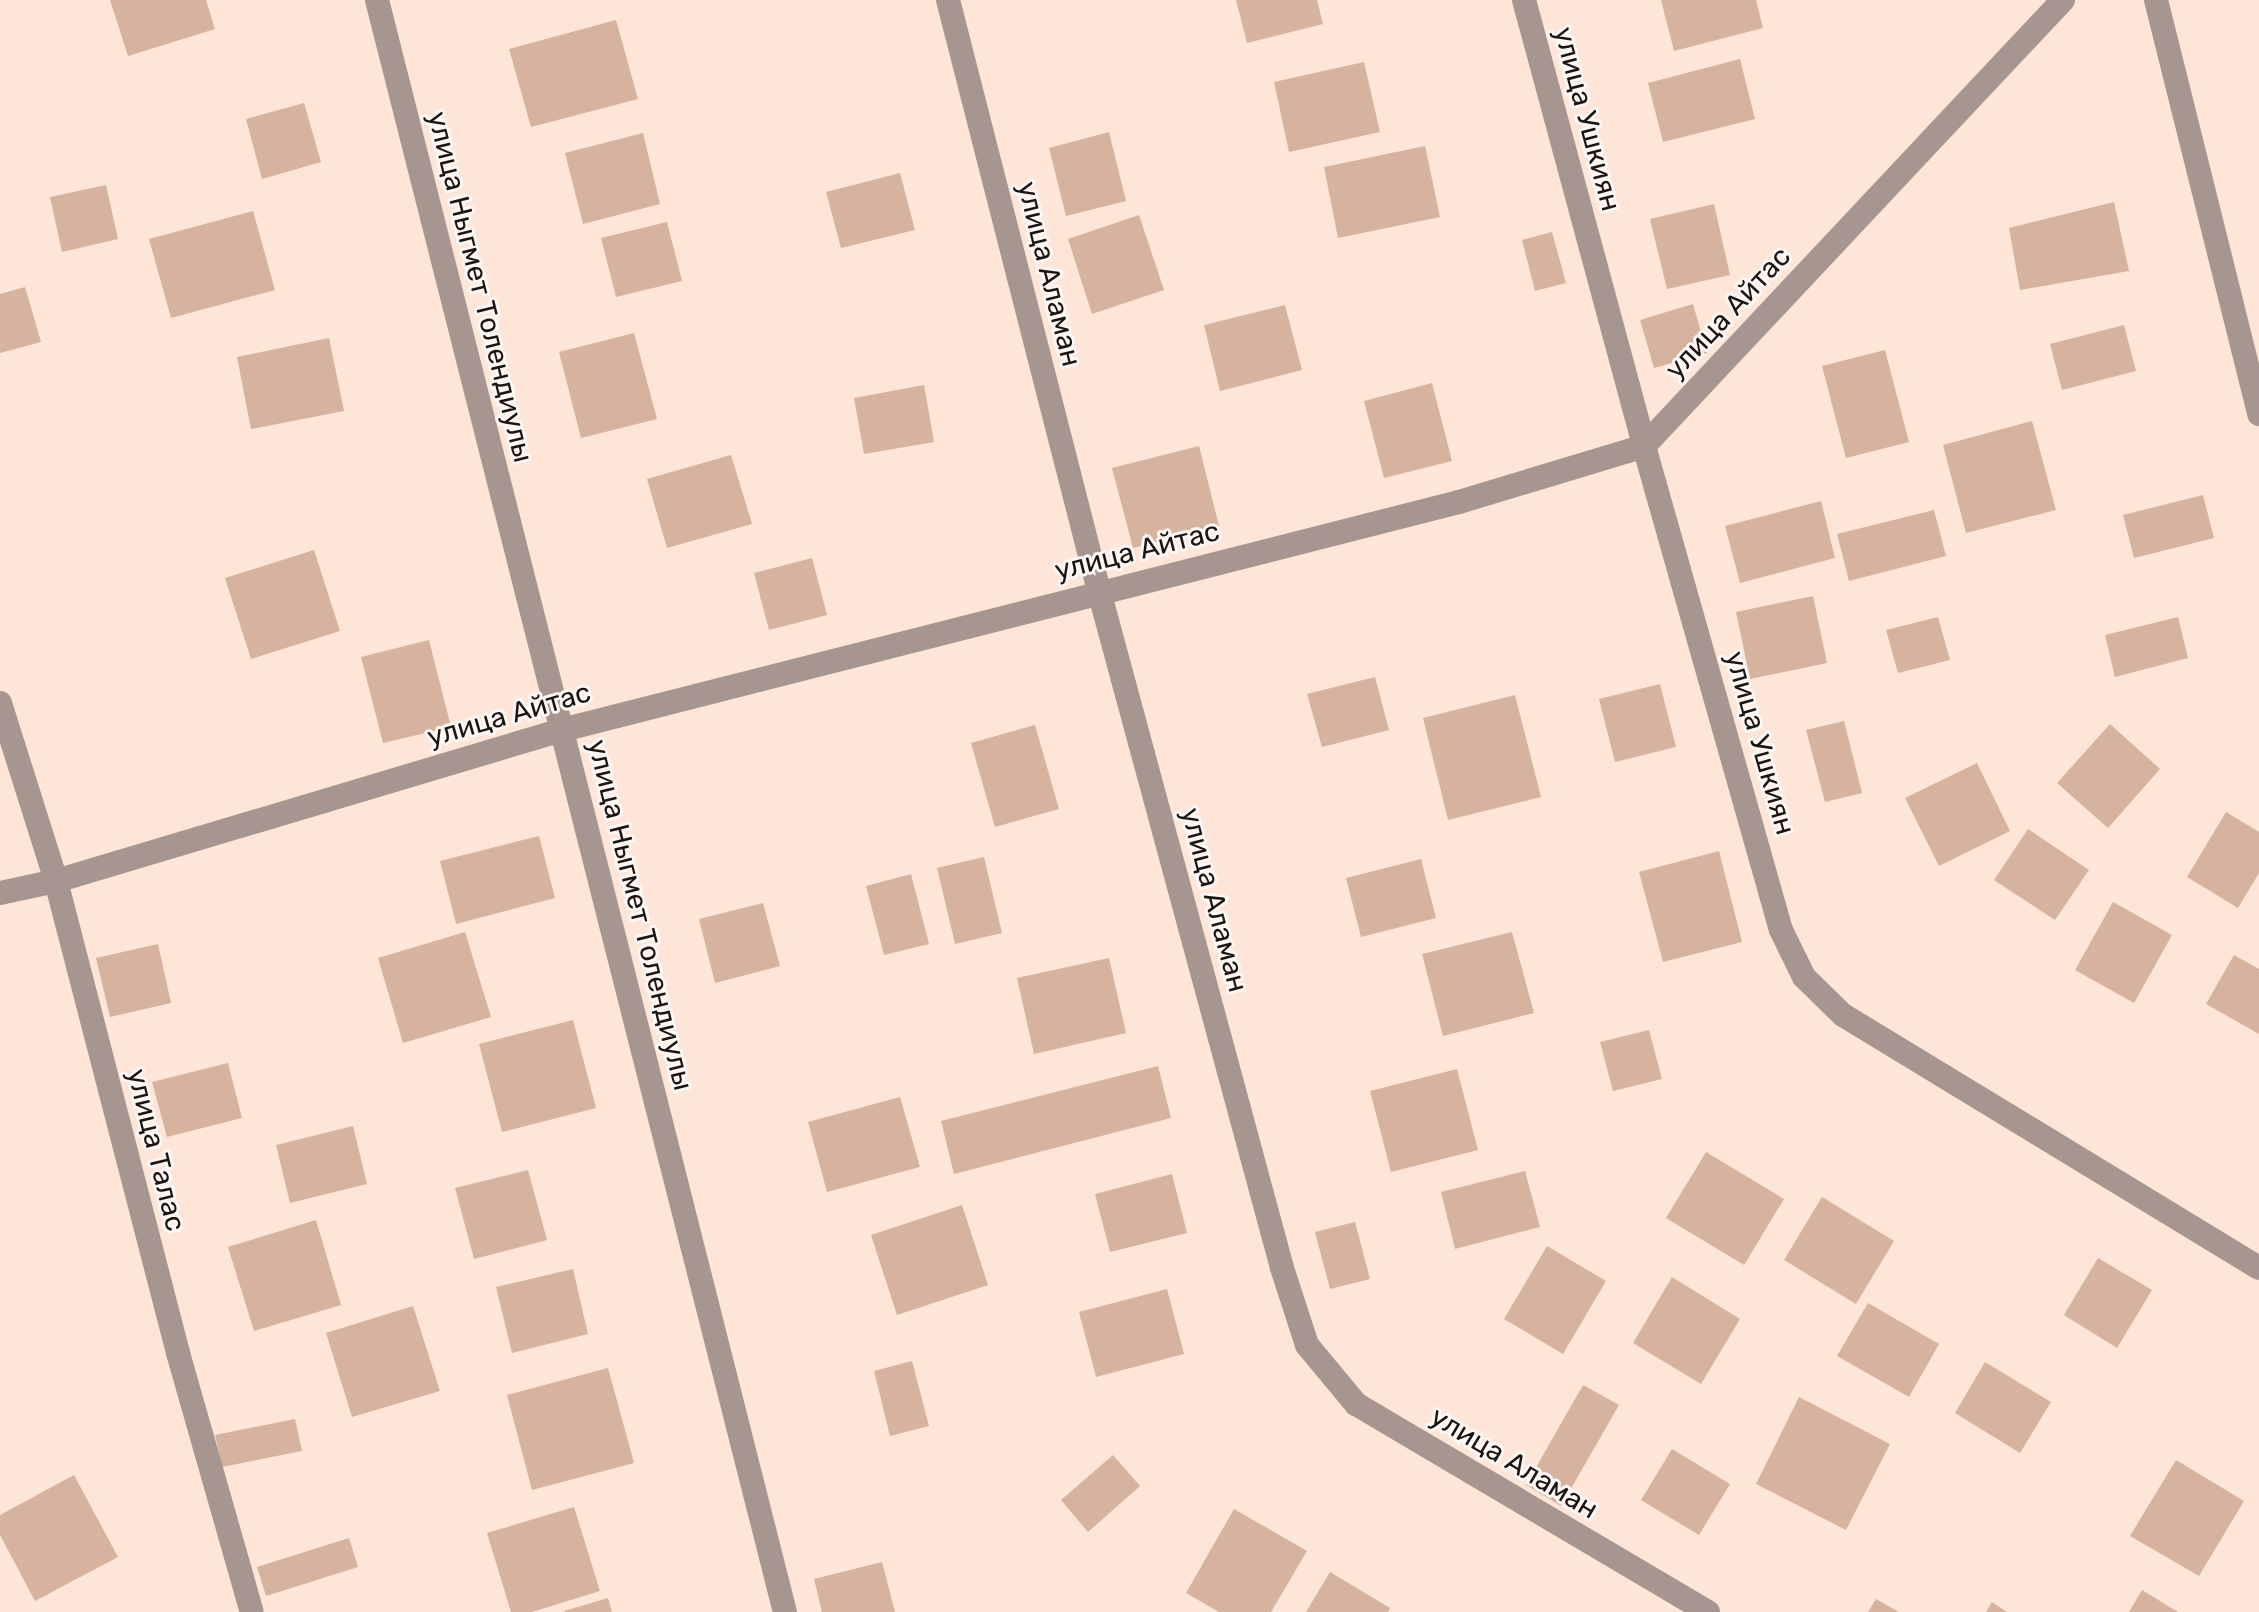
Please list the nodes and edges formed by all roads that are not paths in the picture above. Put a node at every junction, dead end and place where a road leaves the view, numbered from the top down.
1 (377, 0) edge
2 (948, 0) edge
3 (1524, 0) edge
4 (2063, 0) edge
5 (2156, 0) edge
6 (2259, 414) edge
7 (1644, 446) junction
8 (1099, 591) junction
9 (0, 703) edge
10 (562, 730) junction
11 (56, 881) junction
12 (0, 893) edge
13 (2259, 1268) edge
14 (252, 1612) edge
15 (785, 1612) edge
16 (1708, 1612) edge

1 - 10 street, улица Ныгмет Толендиулы
2 - 8 street, улица Аламан
3 - 7 street, улица Ушкиян
4 - 7 street, улица Айтас
5 - 6 street
7 - 8 street, улица Айтас
7 - 13 street, улица Ушкиян
8 - 10 street, улица Айтас
8 - 16 street, улица Аламан
9 - 11 street, улица Талас
10 - 11 street, улица Айтас
10 - 15 street, улица Ныгмет Толендиулы
11 - 12 street, улица Айтас
11 - 14 street, улица Талас

